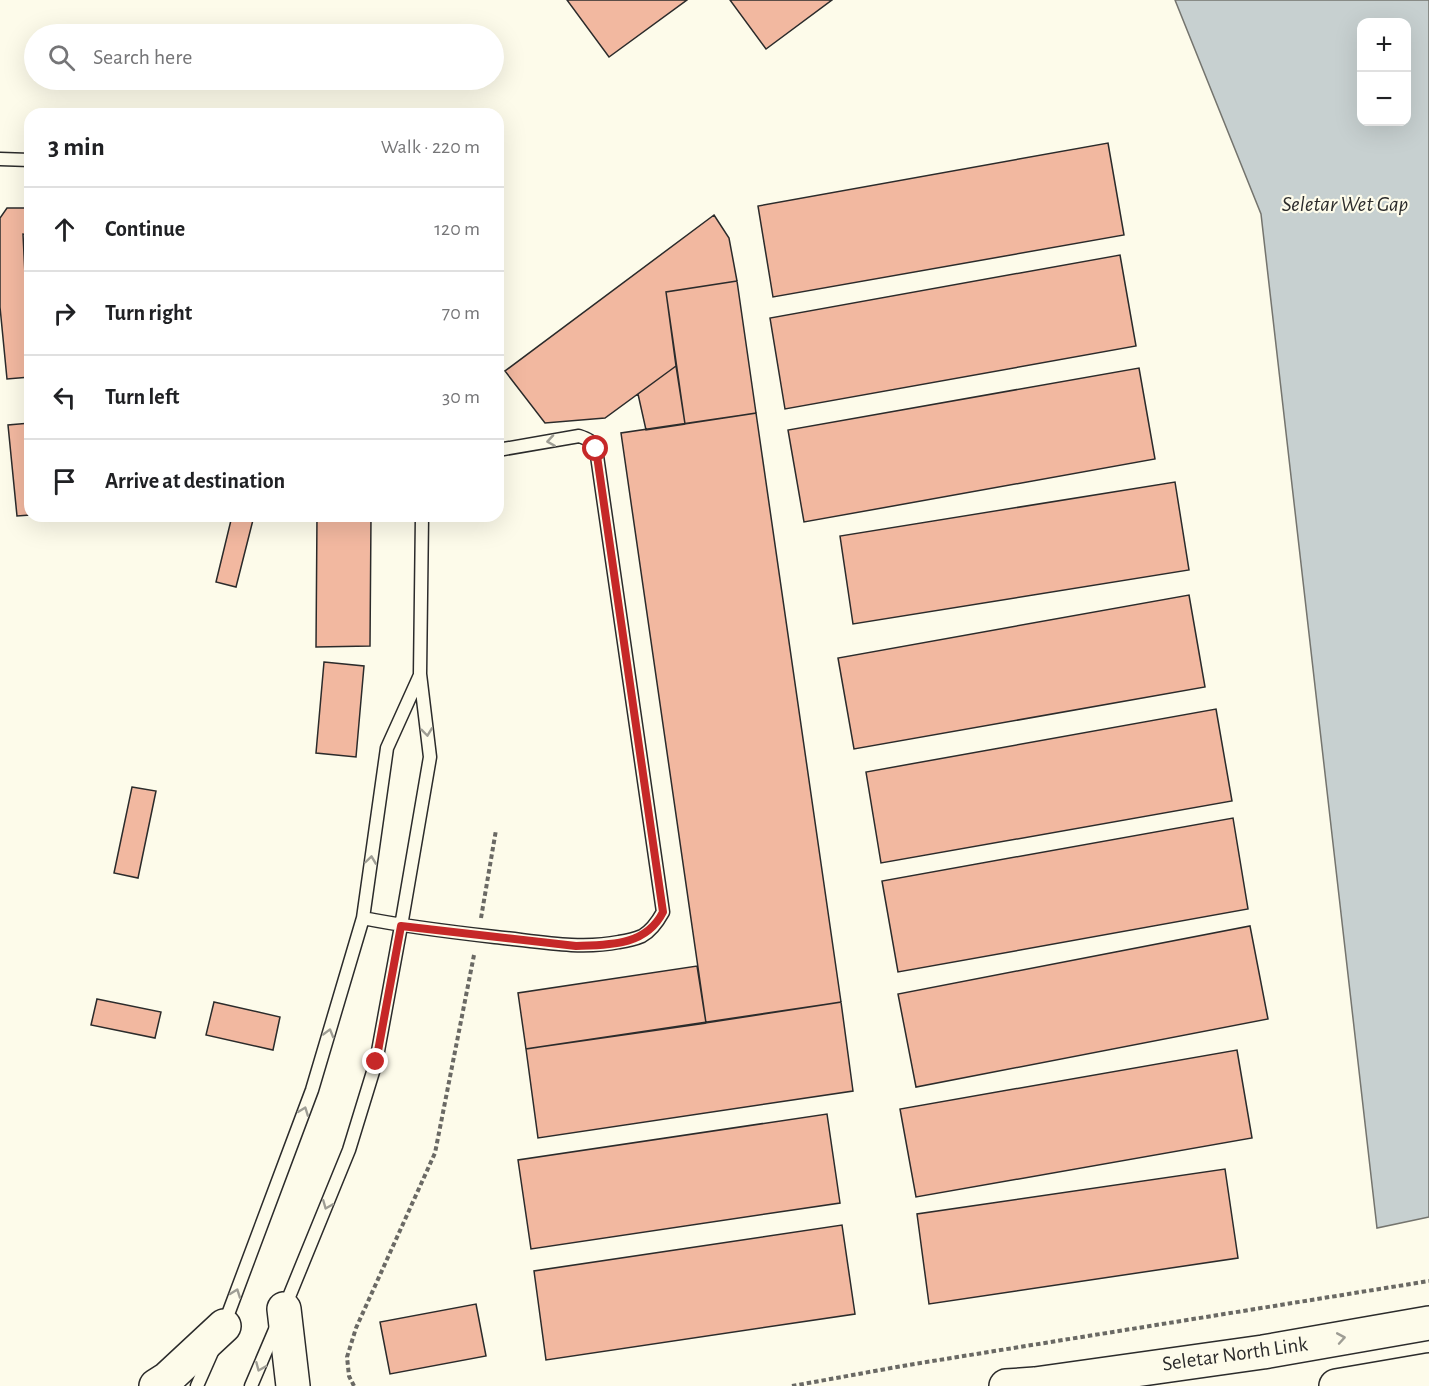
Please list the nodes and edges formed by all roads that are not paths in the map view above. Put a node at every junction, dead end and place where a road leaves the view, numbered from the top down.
1 (0, 159) edge
2 (24, 160) edge
3 (504, 449) edge
4 (422, 522) edge
5 (420, 674) junction
6 (363, 918) junction
7 (401, 926) junction
8 (284, 1309) junction
9 (1429, 1323) edge
10 (224, 1326) junction
11 (1429, 1371) edge
12 (156, 1386) edge
13 (197, 1386) edge
14 (251, 1386) edge
15 (293, 1386) edge
16 (1006, 1386) edge
17 (1336, 1386) edge

1 - 2 lane
7 -> 3 lane
4 - 5 lane
6 -> 5 lane
5 -> 7 lane
6 - 7 lane
10 -> 6 lane
7 -> 8 lane
8 -> 14 lane
8 - 15 main road
16 -> 9 main road, Seletar North Link
10 - 12 main road
10 - 13 lane
11 - 17 main road

